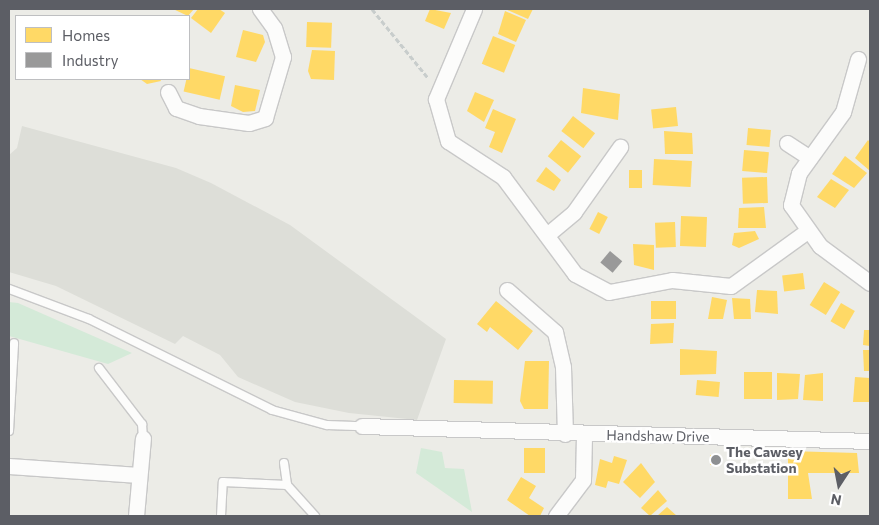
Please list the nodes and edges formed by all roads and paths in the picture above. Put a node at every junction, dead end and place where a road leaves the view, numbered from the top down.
1 (260, 9) edge
2 (372, 9) edge
3 (474, 9) edge
4 (858, 58) dead end
5 (438, 90) junction
6 (168, 92) dead end
7 (787, 143) dead end
8 (620, 147) dead end
9 (810, 158) junction
10 (806, 232) junction
11 (548, 234) junction
12 (870, 283) edge
13 (9, 288) edge
14 (508, 290) dead end
15 (14, 343) dead end
16 (99, 368) dead end
17 (362, 426) joint
18 (9, 431) edge
19 (565, 434) junction
20 (584, 435) junction
21 (143, 438) joint
22 (870, 441) edge
23 (284, 463) dead end
24 (9, 466) edge
25 (139, 475) junction
26 (287, 485) junction
27 (136, 516) edge
28 (221, 516) edge
29 (315, 516) edge
30 (556, 516) edge

1 - 6 street
2 - 5 path
3 - 5 street
4 - 9 street
5 - 11 street
7 - 9 street
8 - 11 street
9 - 10 street
10 - 11 street
10 - 12 street
13 - 17 lane
14 - 19 street
15 - 18 lane
16 - 21 lane
17 - 19 street, Handshaw Drive
19 - 20 street, Handshaw Drive
20 - 22 street, Handshaw Drive
20 - 30 street
21 - 25 street
23 - 26 lane
24 - 25 street
25 - 27 street
26 - 28 lane
26 - 29 lane

